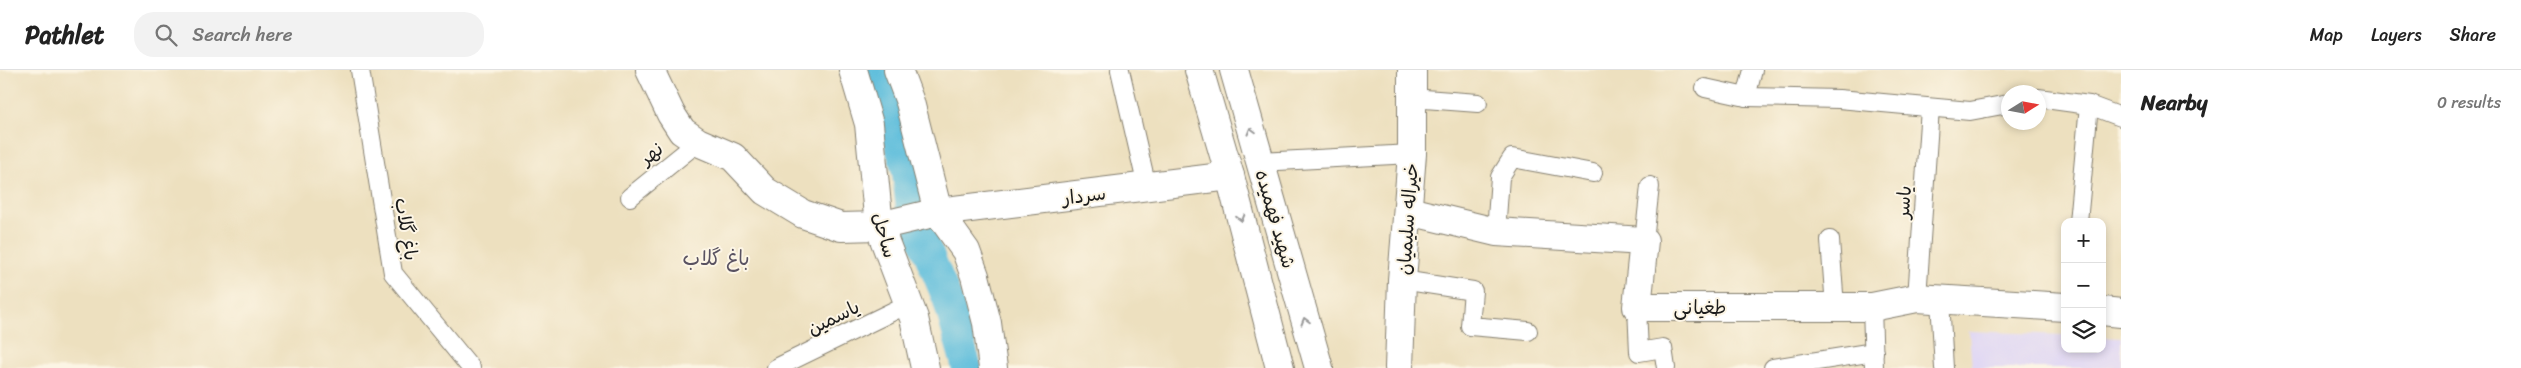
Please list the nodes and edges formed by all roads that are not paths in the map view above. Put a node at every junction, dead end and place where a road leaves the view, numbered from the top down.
1 (360, 70) edge
2 (650, 70) edge
3 (853, 70) edge
4 (898, 70) edge
5 (1120, 70) edge
6 (1234, 70) edge
7 (1412, 70) edge
8 (1753, 70) edge
9 (1199, 72) edge
10 (1705, 88) dead end
11 (1411, 98) junction
12 (1746, 98) junction
13 (2046, 99) edge
14 (1478, 103) dead end
15 (2001, 105) edge
16 (2089, 105) junction
17 (1930, 108) junction
18 (2121, 117) edge
19 (698, 142) junction
20 (1412, 154) junction
21 (1259, 162) junction
22 (1593, 172) dead end
23 (1230, 176) junction
24 (1650, 186) dead end
25 (1148, 187) junction
26 (630, 196) dead end
27 (1408, 211) junction
28 (938, 212) junction
29 (2078, 218) edge
30 (879, 226) junction
31 (1496, 232) junction
32 (1830, 240) dead end
33 (1644, 241) junction
34 (1402, 280) junction
35 (1929, 299) junction
36 (908, 304) junction
37 (1637, 307) junction
38 (1834, 307) junction
39 (1872, 307) junction
40 (2061, 307) edge
41 (2106, 311) edge
42 (2121, 313) edge
43 (1528, 331) dead end
44 (1874, 360) edge
45 (471, 368) edge
46 (776, 368) edge
47 (925, 368) edge
48 (993, 368) edge
49 (1280, 368) edge
50 (1319, 368) edge
51 (1399, 368) edge
52 (1666, 368) edge
53 (1772, 368) edge
54 (1944, 368) edge

1 - 45 lane, باغ گلاب
2 - 19 street, سردار
3 - 30 street, ساحل
4 - 28 street
5 - 25 lane
21 -> 6 street, شهید فهمیده
7 - 11 street, خیراله سلیمیان
8 - 12 lane
9 - 23 street, شهید فهمیده
10 - 12 lane
11 - 14 lane
11 - 20 street, خیراله سلیمیان
12 - 17 lane
13 - 16 lane
15 - 17 lane
16 - 18 lane
16 - 29 lane
17 - 35 lane, یاسر
19 - 26 lane, نهر
19 - 30 street, سردار
20 - 21 lane
20 - 27 street, خیراله سلیمیان
50 -> 21 street, شهید فهمیده
22 - 31 lane
23 - 25 street, سردار
23 -> 49 street, شهید فهمیده
24 - 33 lane
25 - 28 street, سردار
27 - 31 street
27 - 34 street, خیراله سلیمیان
28 - 30 street, سردار
28 - 48 street
30 - 36 street, ساحل
31 - 33 street
32 - 38 lane
33 - 37 street
34 - 43 lane
34 - 51 street, خیراله سلیمیان
35 - 39 street, طغیانی
35 - 40 street, طغیانی
35 - 54 lane, یاسر
36 - 46 lane, یاسمین
36 - 47 street, ساحل
37 - 38 street, طغیانی
37 - 52 lane
38 - 39 street, طغیانی
39 - 44 lane
41 - 42 street
44 - 53 lane

